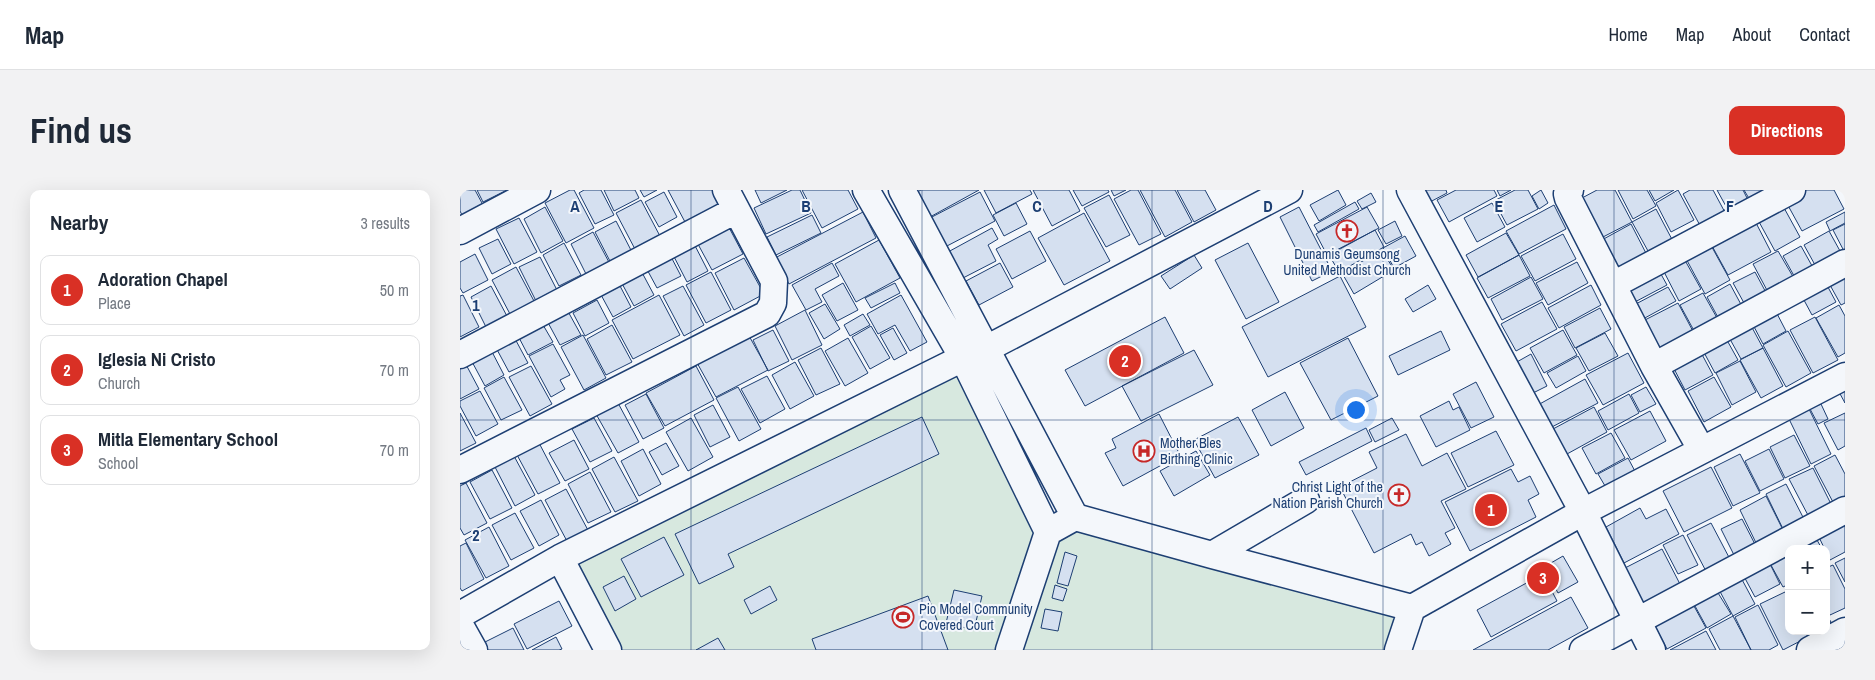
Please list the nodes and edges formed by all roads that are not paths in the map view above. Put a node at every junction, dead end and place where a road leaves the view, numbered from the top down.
1 (537, 190) edge
2 (866, 190) edge
3 (902, 190) edge
4 (1288, 190) edge
5 (1410, 190) edge
6 (1570, 190) edge
7 (1792, 190) edge
8 (731, 200) edge
9 (460, 231) edge
10 (1845, 263) edge
11 (1613, 286) junction
12 (974, 354) junction
13 (460, 355) edge
14 (1654, 366) junction
15 (1845, 376) edge
16 (1701, 449) junction
17 (460, 470) edge
18 (1306, 500) dead end
19 (1845, 510) edge
20 (1583, 512) junction
21 (1075, 517) junction
22 (1048, 532) junction
23 (1212, 555) junction
24 (560, 558) junction
25 (1412, 608) junction
26 (460, 615) edge
27 (1637, 620) junction
28 (460, 625) edge
29 (1845, 631) edge
30 (474, 650) edge
31 (608, 650) edge
32 (1009, 650) edge
33 (1398, 650) edge
34 (1583, 650) edge
35 (1652, 650) edge
36 (1810, 650) edge

1 - 9 street
2 - 12 street
3 - 12 street
4 - 12 street
5 - 20 street
6 - 11 street
7 - 11 street
8 - 13 street
8 - 17 street
10 - 14 street
11 - 14 street
12 - 21 street
12 - 22 street
12 - 24 street
14 - 16 street
15 - 16 street
16 - 20 street
18 - 23 street
19 - 27 street
20 - 25 street
20 - 27 street
21 - 22 street
21 - 23 street
22 - 32 street
23 - 25 street
24 - 26 street
24 - 31 street
25 - 33 street
27 - 34 street
27 - 35 street
28 - 30 street
29 - 36 street

